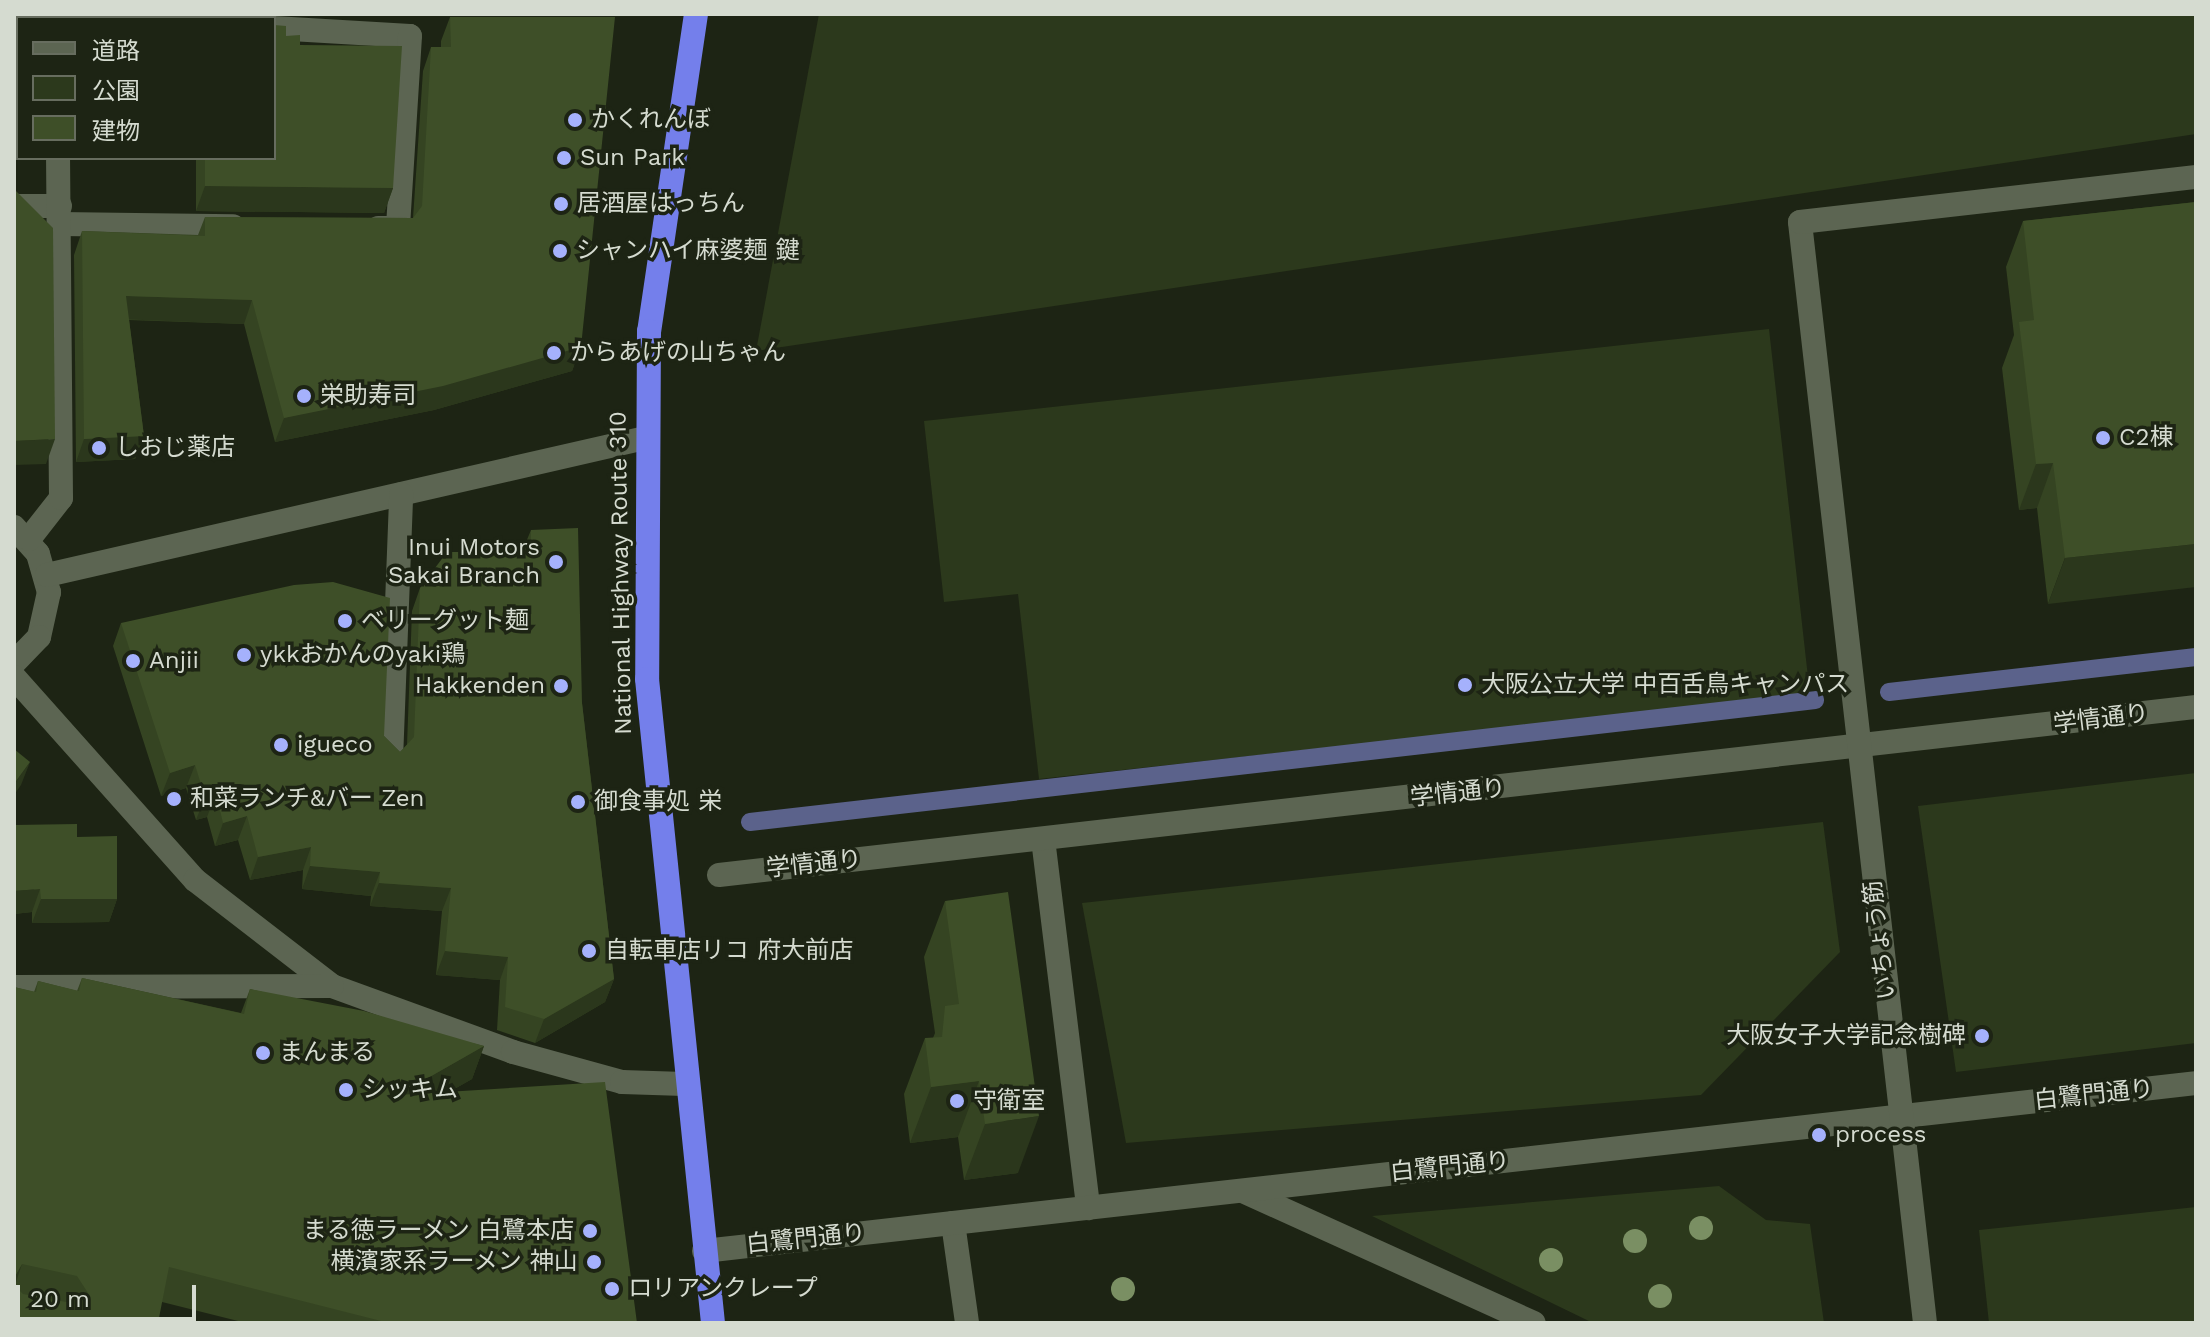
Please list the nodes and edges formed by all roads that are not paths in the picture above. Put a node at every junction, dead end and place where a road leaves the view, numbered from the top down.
1 (696, 14) edge
2 (276, 28) edge
3 (58, 160) edge
4 (2196, 177) edge
5 (14, 206) edge
6 (60, 215) junction
7 (260, 226) edge
8 (352, 227) edge
9 (645, 438) junction
10 (401, 494) junction
11 (21, 533) edge
12 (47, 575) junction
13 (14, 663) edge
14 (14, 677) edge
15 (2196, 707) edge
16 (1858, 748) junction
17 (391, 760) edge
18 (1043, 839) junction
19 (719, 875) dead end
20 (332, 986) junction
21 (14, 987) edge
22 (2196, 1083) edge
23 (684, 1084) junction
24 (1901, 1116) junction
25 (1242, 1190) junction
26 (1088, 1208) junction
27 (953, 1223) junction
28 (704, 1251) junction
29 (713, 1323) edge
30 (967, 1323) edge
31 (1534, 1323) edge
32 (1925, 1323) edge

1 - 9 highway, National Highway Route 310
2 - 8 street
3 - 6 street
4 - 16 street, いちょう筋
5 - 6 street
6 - 7 street
6 - 11 street
9 - 10 street
9 - 23 highway, National Highway Route 310
10 - 12 street
10 - 17 street
11 - 12 street
12 - 13 street
14 - 20 street
15 - 16 street, 学情通り
16 - 18 street, 学情通り
16 - 24 street, いちょう筋
18 - 19 street, 学情通り
18 - 26 street
20 - 21 street
20 - 23 street
22 - 24 street, 白鷺門通り
23 - 28 highway, National Highway Route 310
24 - 25 street, 白鷺門通り
24 - 32 street, いちょう筋
25 - 26 street, 白鷺門通り
25 - 31 street
26 - 27 street, 白鷺門通り
27 - 28 street, 白鷺門通り
27 - 30 street
28 - 29 highway, National Highway Route 310

